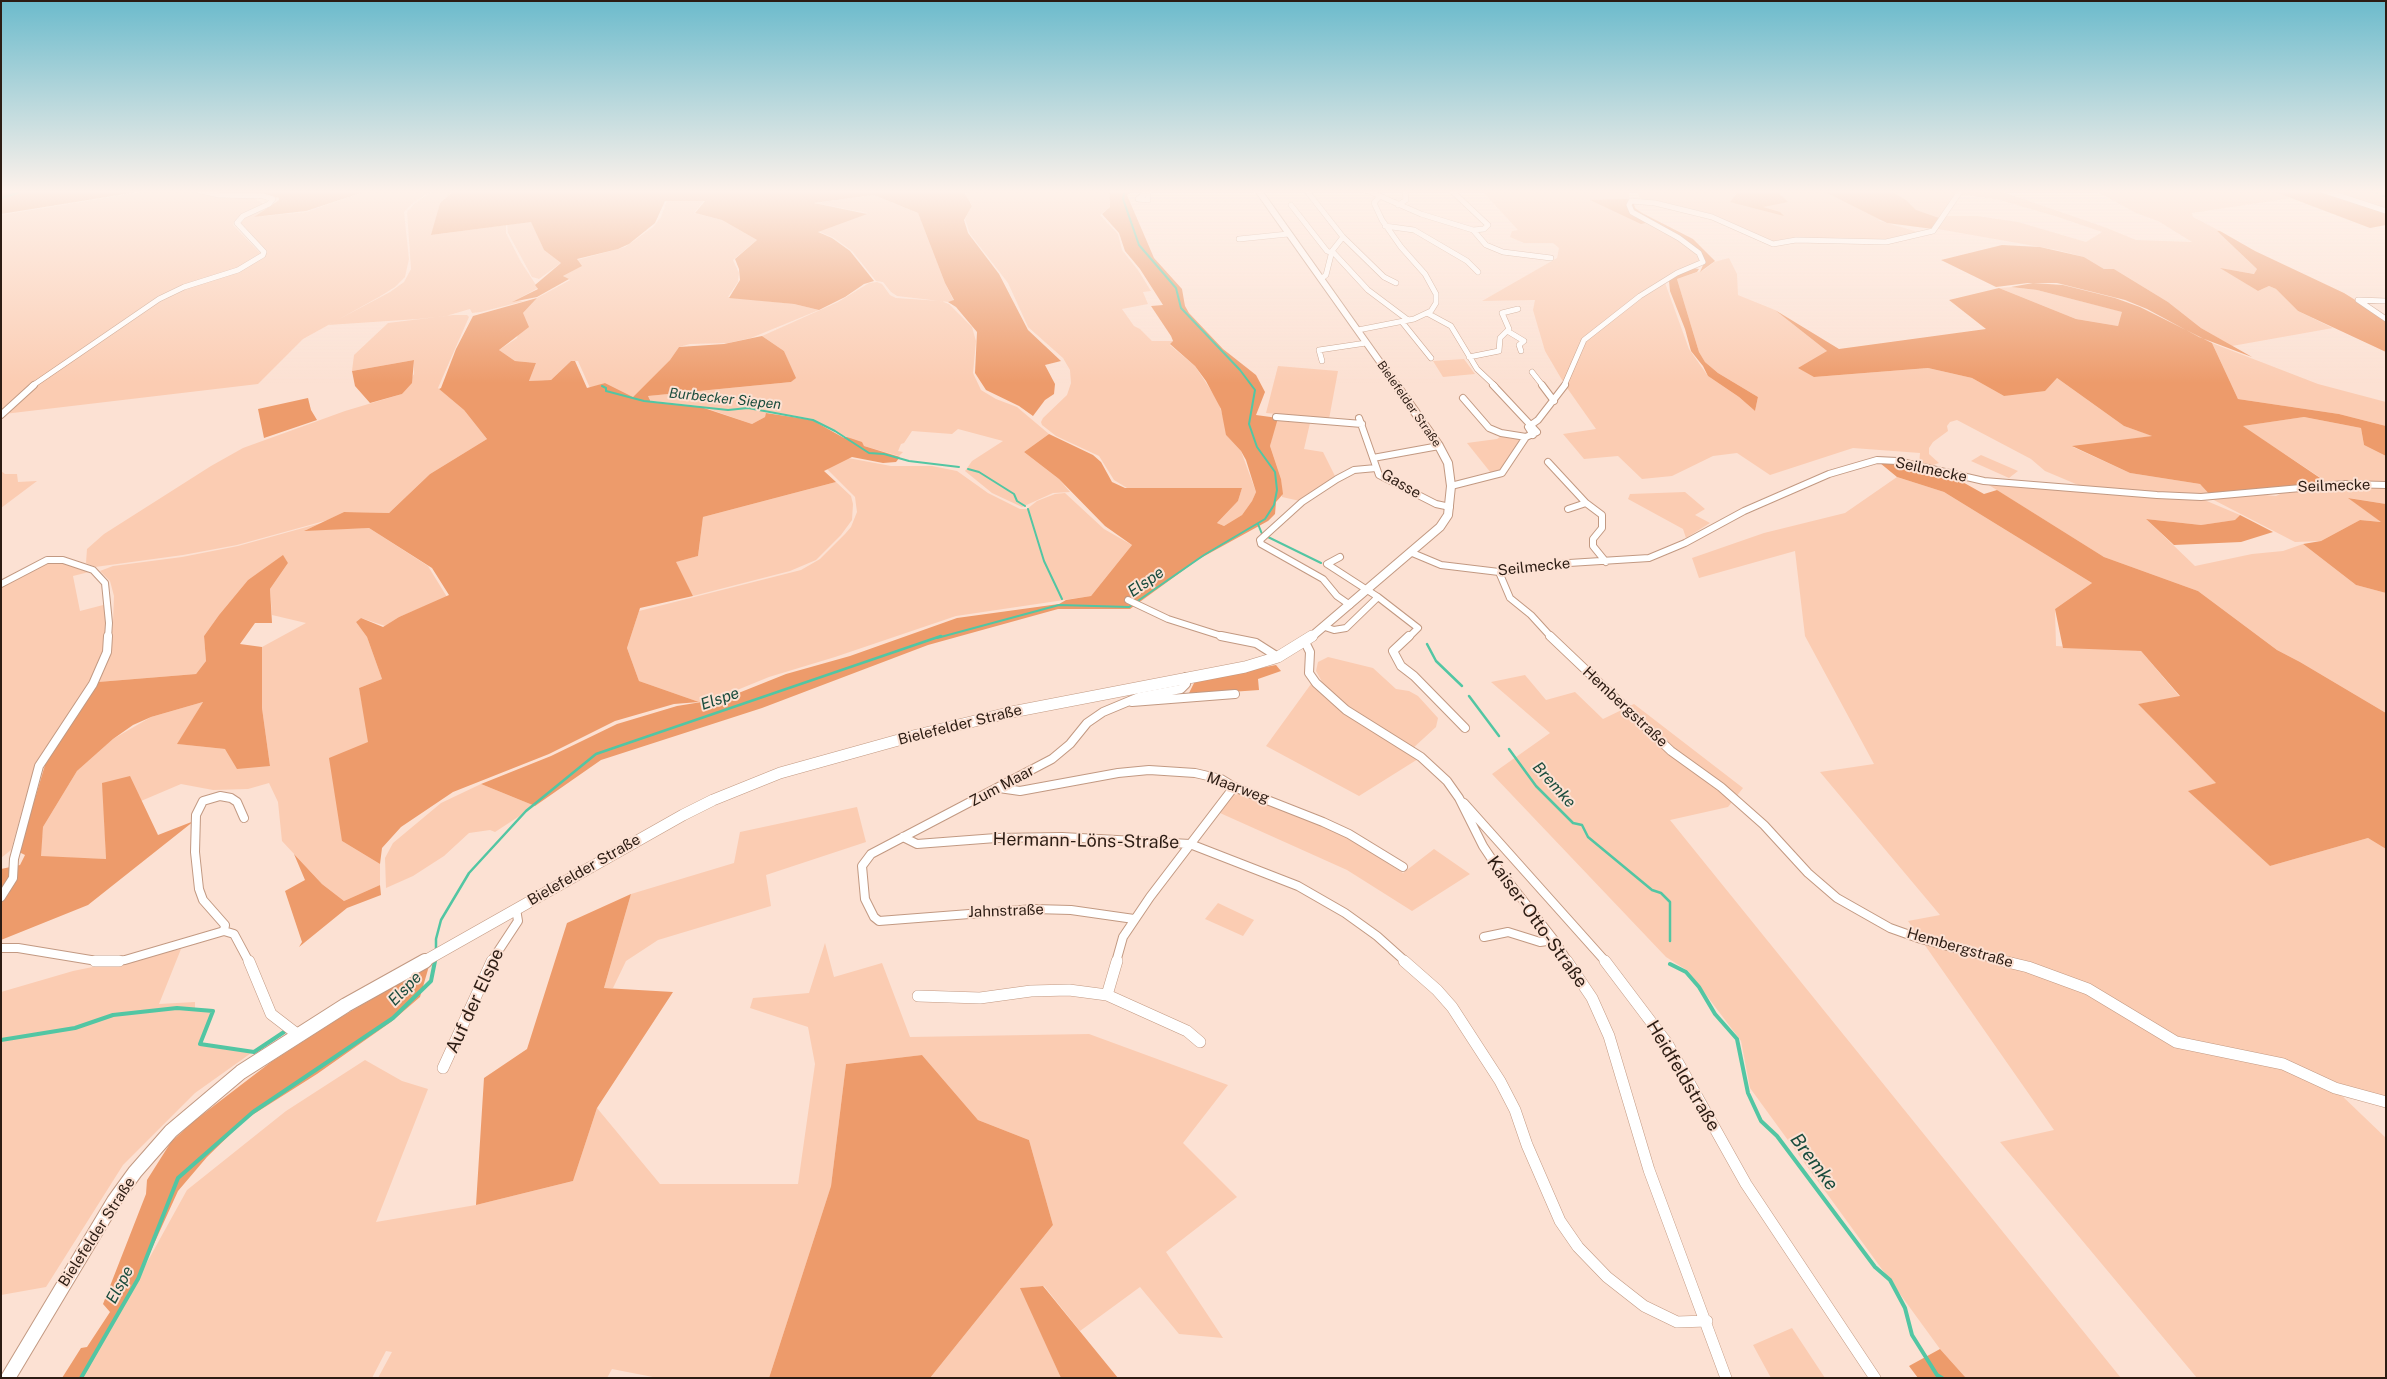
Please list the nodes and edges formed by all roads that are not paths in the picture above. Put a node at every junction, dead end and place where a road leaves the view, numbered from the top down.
1 (263, 254) edge
2 (1303, 254) edge
3 (1331, 254) edge
4 (1334, 254) edge
5 (1361, 254) edge
6 (1409, 254) edge
7 (1456, 254) edge
8 (1522, 254) edge
9 (1700, 254) edge
10 (1551, 258) dead end
11 (1478, 272) dead end
12 (1321, 279) junction
13 (1396, 283) dead end
14 (2386, 301) edge
15 (1518, 309) dead end
16 (1427, 313) junction
17 (2386, 318) edge
18 (1405, 321) junction
19 (1358, 330) junction
20 (1509, 332) junction
21 (1366, 343) junction
22 (1521, 352) dead end
23 (1469, 357) junction
24 (1431, 358) dead end
25 (1322, 361) dead end
26 (1532, 372) dead end
27 (1462, 398) dead end
28 (1554, 401) junction
29 (1, 415) edge
30 (1276, 417) dead end
31 (1531, 425) junction
32 (1530, 436) junction
33 (1439, 446) junction
34 (1373, 458) junction
35 (1548, 462) dead end
36 (1376, 468) junction
37 (2386, 485) edge
38 (1451, 486) junction
39 (1586, 503) junction
40 (1450, 507) junction
41 (1568, 509) dead end
42 (1410, 552) junction
43 (1340, 557) dead end
44 (1606, 562) junction
45 (1499, 572) junction
46 (1, 584) edge
47 (1367, 590) junction
48 (1378, 597) junction
49 (1131, 603) dead end
50 (1350, 605) junction
51 (1324, 627) junction
52 (1305, 642) junction
53 (1278, 657) junction
54 (1186, 678) junction
55 (1236, 694) dead end
56 (1128, 701) junction
57 (1464, 728) dead end
58 (1234, 787) junction
59 (999, 788) junction
60 (1459, 798) junction
61 (244, 818) dead end
62 (903, 837) junction
63 (1190, 844) junction
64 (1403, 866) dead end
65 (1, 897) edge
66 (516, 909) junction
67 (1134, 919) junction
68 (878, 921) joint
69 (224, 931) junction
70 (1484, 937) dead end
71 (1554, 940) junction
72 (1, 948) edge
73 (1107, 995) junction
74 (918, 996) dead end
75 (298, 1034) junction
76 (1200, 1042) dead end
77 (443, 1068) dead end
78 (2386, 1102) edge
79 (1706, 1321) junction
80 (8, 1378) edge
81 (1726, 1378) edge
82 (1874, 1378) edge

1 - 29 street
2 - 12 main road, Bielefelder Straße
3 - 12 street
4 - 18 street
5 - 13 street
6 - 16 street
7 - 11 street
8 - 10 street
9 - 28 street
12 - 19 main road, Bielefelder Straße
14 - 17 street
15 - 20 street
16 - 18 street
16 - 23 street
18 - 19 street
18 - 24 street
19 - 21 main road, Bielefelder Straße
20 - 22 street
20 - 23 street
21 - 25 street
21 - 33 main road, Bielefelder Straße
23 - 31 street
26 - 28 street
27 - 32 street
28 - 31 street
30 - 34 street, Gasse
31 - 32 street
32 - 38 street
33 - 34 street
33 - 38 main road, Bielefelder Straße
34 - 36 street, Gasse
35 - 39 street
36 - 40 street, Gasse
36 - 50 street
37 - 44 street, Seilmecke
38 - 40 main road, Bielefelder Straße
39 - 41 street
39 - 44 street
40 - 42 main road, Bielefelder Straße
42 - 45 street, Seilmecke
42 - 47 main road, Bielefelder Straße
43 - 47 street
44 - 45 street, Seilmecke
45 - 78 street, Hembergstraße
46 - 65 street
47 - 48 street
47 - 50 main road, Bielefelder Straße
48 - 51 street
48 - 57 street
49 - 53 street
50 - 51 main road, Bielefelder Straße
51 - 52 main road, Bielefelder Straße
52 - 53 main road, Bielefelder Straße
52 - 60 street, Kaiser-Otto-Straße
53 - 54 main road, Bielefelder Straße
54 - 56 street, Zum Maar
54 - 66 main road, Bielefelder Straße
55 - 56 street
56 - 59 street, Zum Maar
58 - 59 street, Maarweg
58 - 63 street
58 - 64 street, Maarweg
59 - 62 street, Zum Maar
60 - 71 street, Kaiser-Otto-Straße
60 - 82 street, Heidfeldstraße
61 - 69 street
62 - 63 street, Hermann-Löns-Straße
62 - 68 street, Zum Maar
63 - 67 street
63 - 79 street, Hermann-Löns-Straße
66 - 75 main road, Bielefelder Straße
66 - 77 street, Auf der Elspe
67 - 68 street, Jahnstraße
67 - 73 street
69 - 72 street
69 - 75 street
70 - 71 street
71 - 79 street, Kaiser-Otto-Straße
73 - 74 street
73 - 76 street
75 - 80 main road, Bielefelder Straße
79 - 81 street, Kaiser-Otto-Straße

